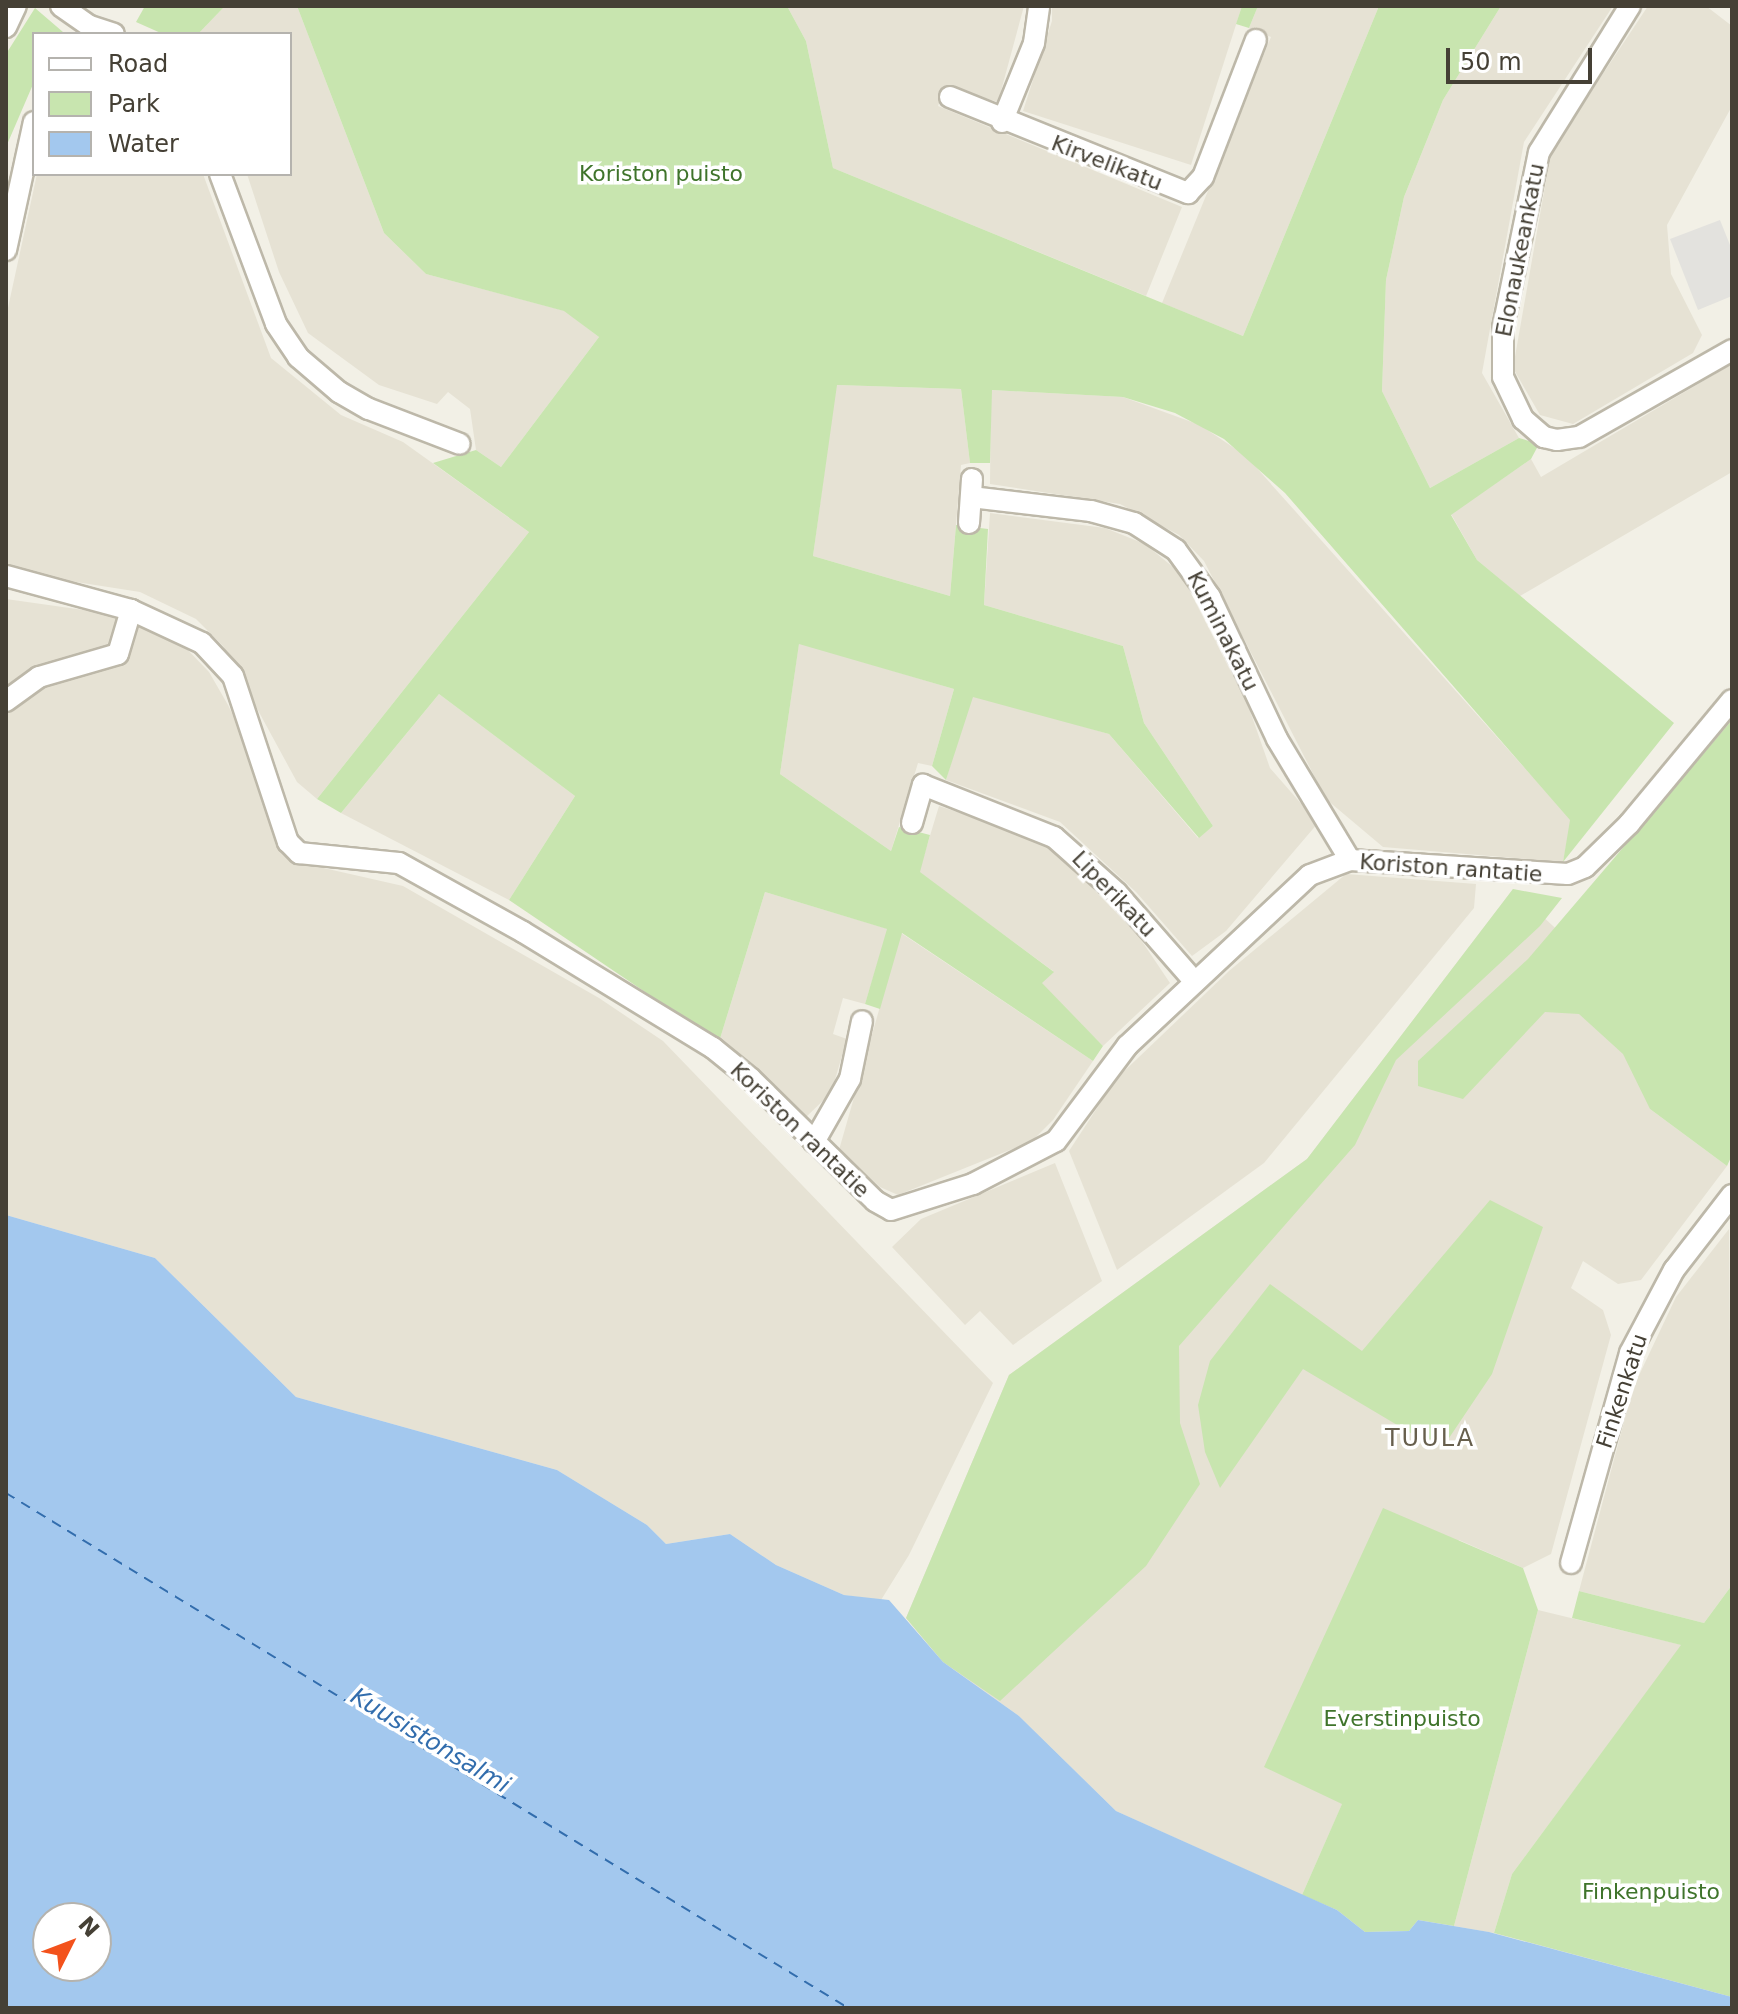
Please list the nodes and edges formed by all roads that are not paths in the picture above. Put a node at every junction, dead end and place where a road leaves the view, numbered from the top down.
1 (16, 6) edge
2 (61, 6) edge
3 (1039, 6) edge
4 (1630, 6) edge
5 (6, 27) edge
6 (86, 30) edge
7 (1256, 40) dead end
8 (950, 97) dead end
9 (1002, 122) junction
10 (32, 131) edge
11 (221, 176) edge
12 (6, 250) edge
13 (1732, 350) edge
14 (460, 444) dead end
15 (969, 523) dead end
16 (6, 576) edge
17 (131, 610) junction
18 (1732, 700) edge
19 (6, 701) edge
20 (912, 823) dead end
21 (1350, 860) junction
22 (1194, 981) junction
23 (862, 1021) dead end
24 (814, 1142) junction
25 (1732, 1195) edge
26 (1571, 1563) dead end

1 - 5 street
2 - 6 street
3 - 9 street
4 - 13 street, Elonaukeankatu
7 - 9 street, Kirvelikatu
8 - 9 street, Kirvelikatu
10 - 12 street
11 - 14 street
15 - 21 street, Kuminakatu
16 - 17 street, Koriston rantatie
17 - 19 street
17 - 24 street, Koriston rantatie
18 - 21 street, Koriston rantatie
20 - 22 street, Liperikatu
21 - 22 street, Koriston rantatie
22 - 24 street, Koriston rantatie
23 - 24 street
25 - 26 street, Finkenkatu

